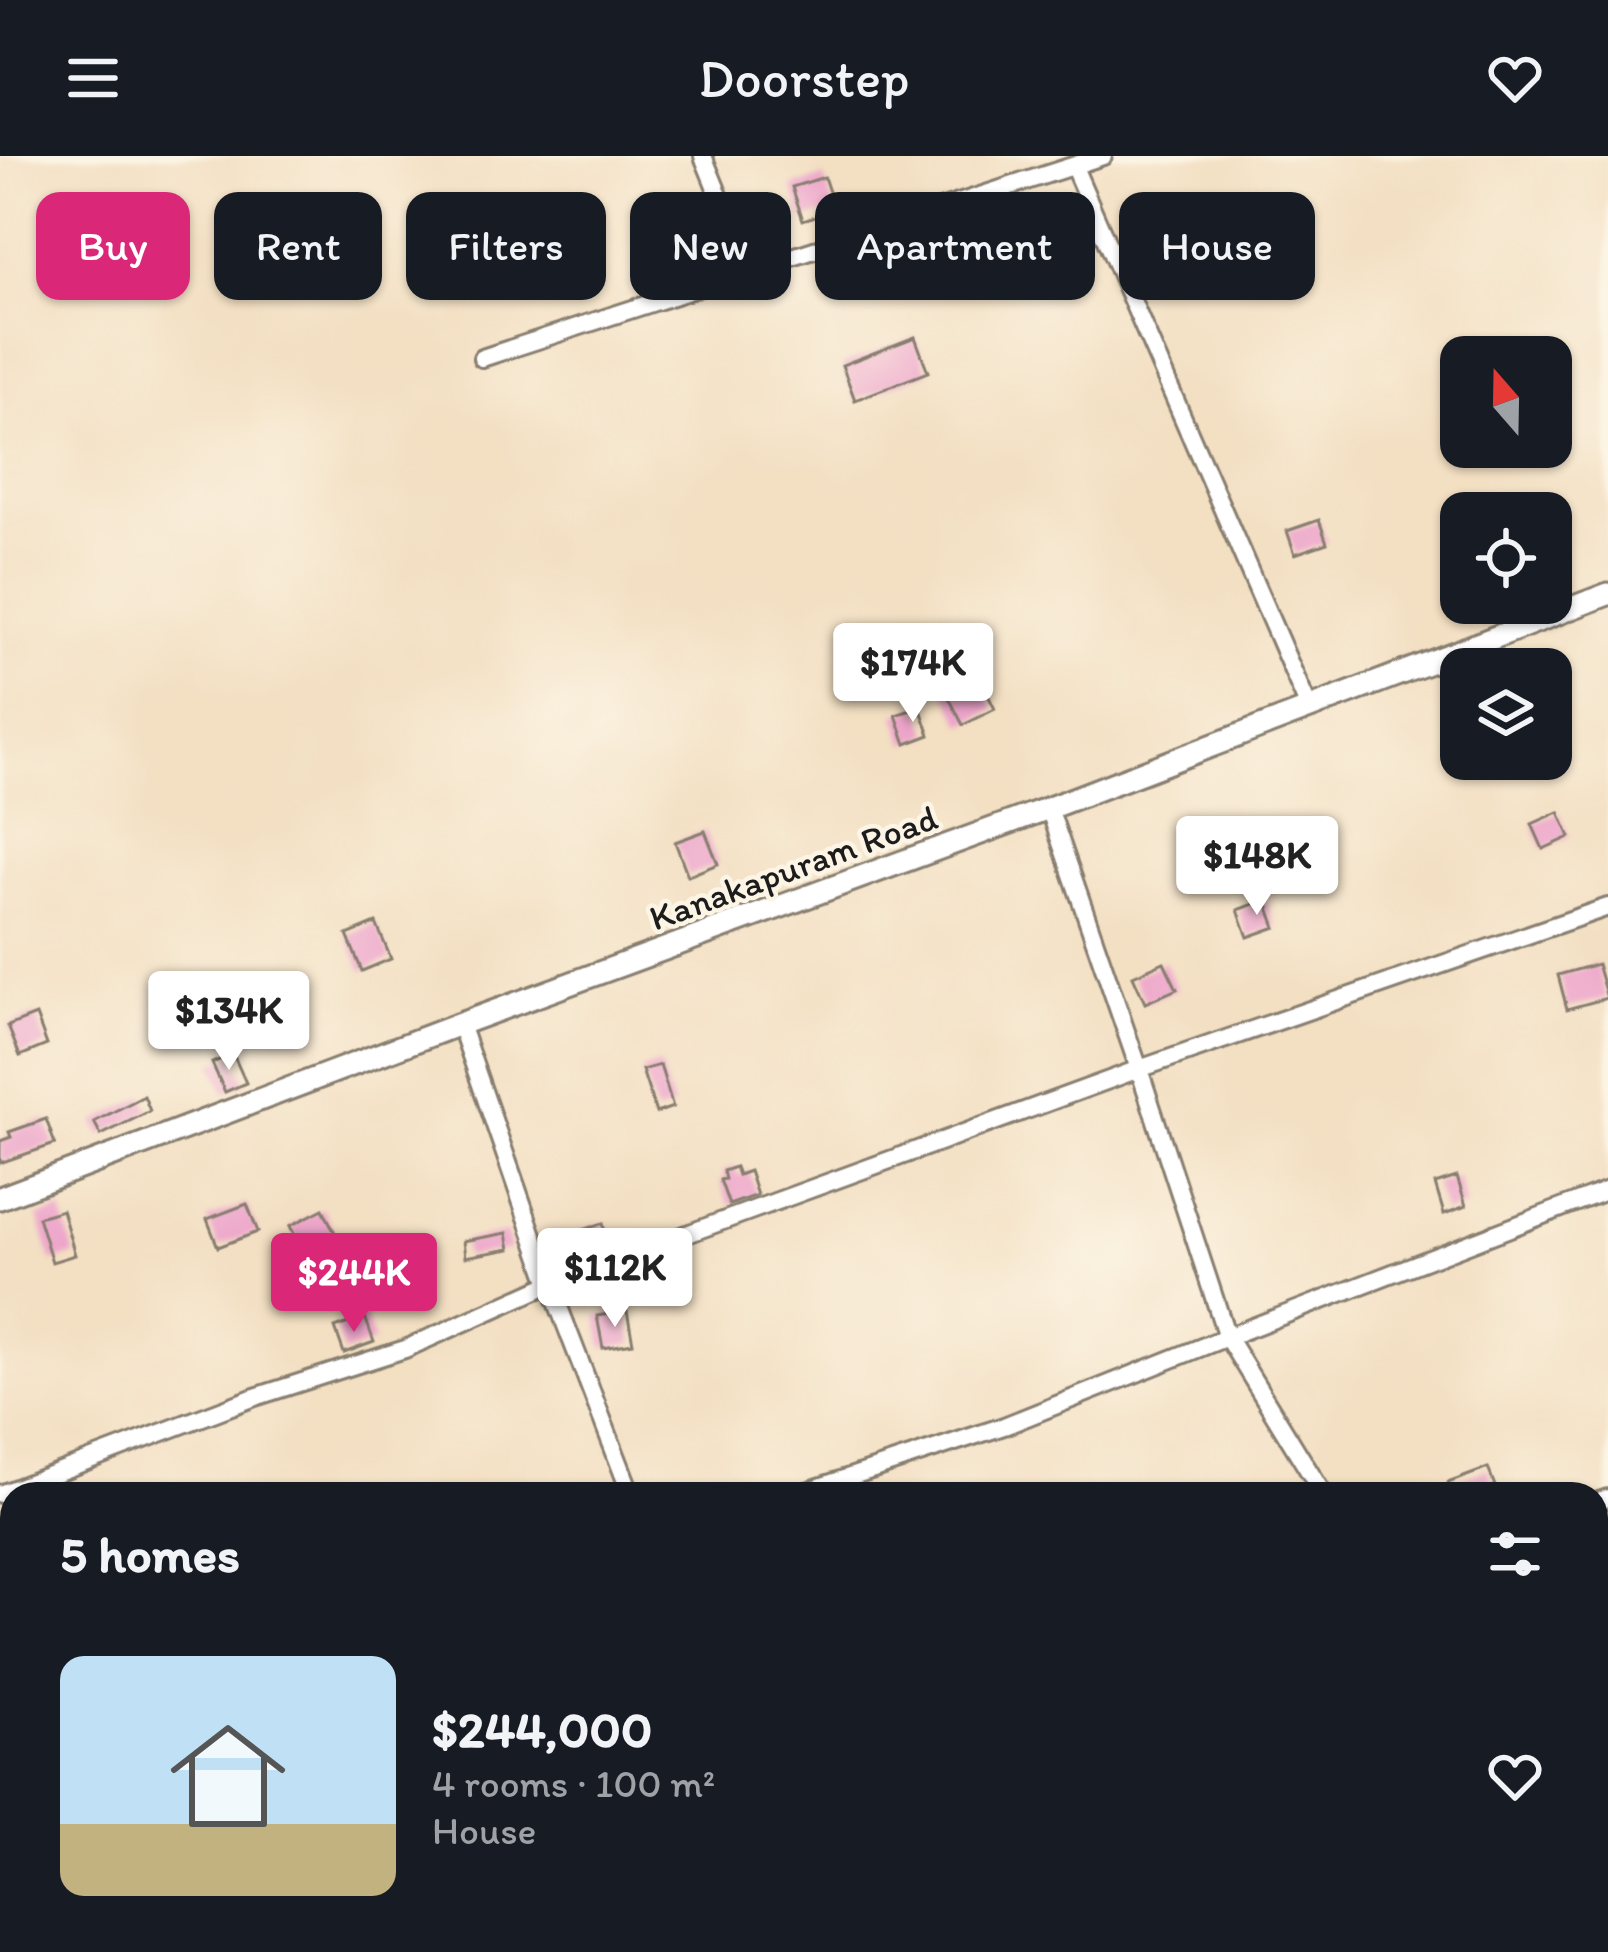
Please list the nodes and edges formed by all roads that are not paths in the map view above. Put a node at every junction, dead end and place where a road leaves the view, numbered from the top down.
1 (704, 156) edge
2 (1102, 156) edge
3 (1074, 167) junction
4 (718, 192) edge
5 (791, 259) edge
6 (663, 300) edge
7 (482, 358) dead end
8 (1608, 594) edge
9 (1310, 708) junction
10 (1049, 808) junction
11 (1608, 907) edge
12 (460, 1024) junction
13 (1139, 1069) junction
14 (1608, 1190) edge
15 (0, 1198) edge
16 (550, 1284) junction
17 (1226, 1336) junction
18 (32, 1482) edge
19 (626, 1482) edge
20 (834, 1482) edge
21 (1315, 1482) edge

1 - 4 street
2 - 3 street
3 - 5 street
3 - 9 street
6 - 7 street
8 - 9 street, Kanakapuram Road
9 - 10 street, Kanakapuram Road
10 - 12 street, Kanakapuram Road
10 - 13 street
11 - 13 street
12 - 15 street, Kanakapuram Road
12 - 16 street
13 - 16 street
13 - 17 street
14 - 17 street
16 - 18 street
16 - 19 street
17 - 20 street
17 - 21 street

